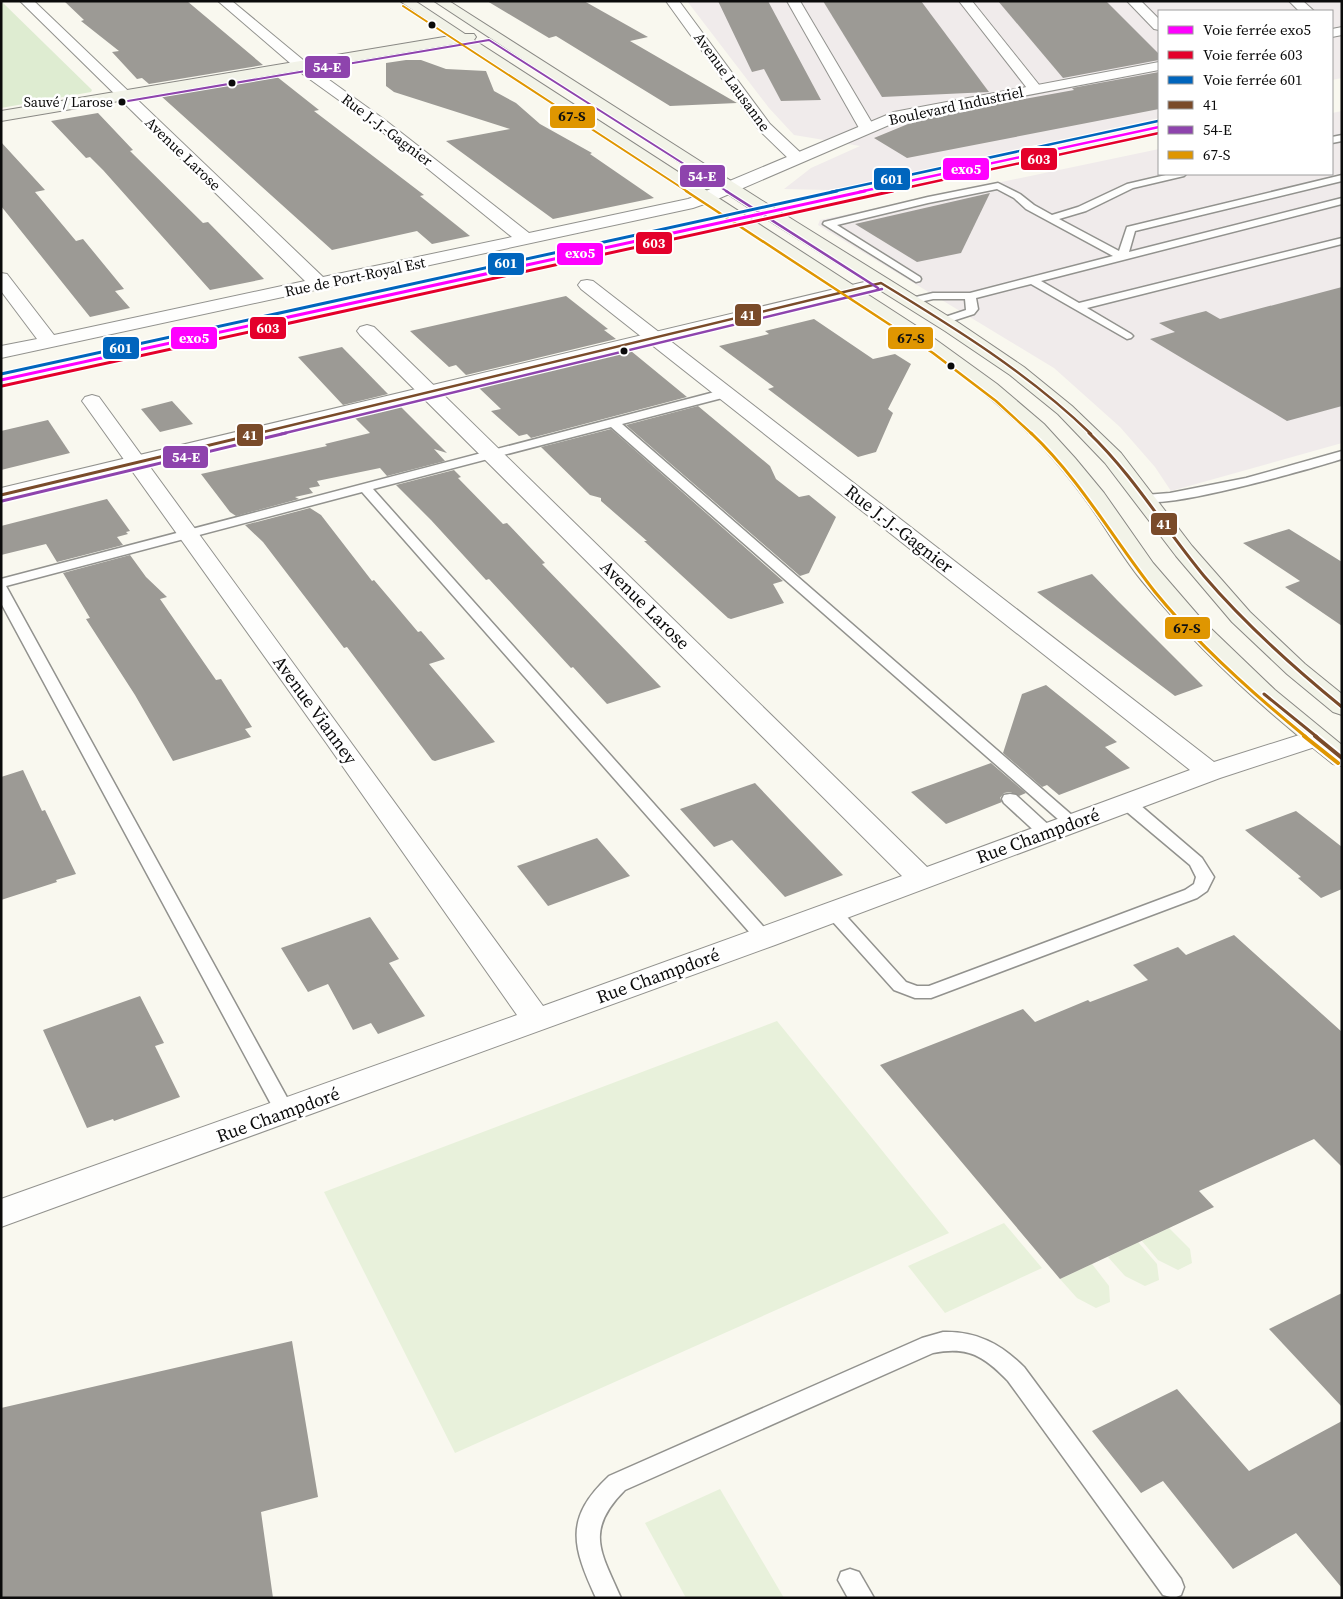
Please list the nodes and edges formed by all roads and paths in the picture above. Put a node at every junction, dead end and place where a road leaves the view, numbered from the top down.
1 (26, 1) edge
2 (224, 1) edge
3 (406, 1) edge
4 (440, 1) edge
5 (672, 1) edge
6 (793, 1) edge
7 (965, 1) edge
8 (1133, 1) edge
9 (1295, 1) edge
10 (1306, 10) edge
11 (1158, 25) edge
12 (490, 33) junction
13 (461, 38) junction
14 (302, 65) junction
15 (1158, 66) edge
16 (1035, 88) junction
17 (121, 96) junction
18 (1, 116) edge
19 (867, 128) junction
20 (798, 158) junction
21 (1176, 175) edge
22 (1338, 181) edge
23 (730, 187) junction
24 (707, 197) junction
25 (1342, 201) edge
26 (1050, 218) junction
27 (850, 239) junction
28 (527, 240) junction
29 (1342, 241) edge
30 (821, 246) junction
31 (1122, 257) junction
32 (1, 278) edge
33 (916, 278) dead end
34 (1032, 280) junction
35 (881, 283) junction
36 (319, 284) junction
37 (587, 285) dead end
38 (848, 290) junction
39 (970, 296) junction
40 (911, 301) junction
41 (1077, 307) junction
42 (943, 321) junction
43 (367, 331) dead end
44 (1127, 336) dead end
45 (654, 337) junction
46 (49, 342) junction
47 (1, 352) edge
48 (428, 392) junction
49 (726, 393) junction
50 (92, 401) dead end
51 (613, 422) junction
52 (491, 453) junction
53 (1342, 456) edge
54 (136, 462) junction
55 (364, 487) junction
56 (1, 495) edge
57 (1145, 499) junction
58 (188, 534) junction
59 (1, 583) edge
60 (1, 589) edge
61 (1342, 707) edge
62 (1315, 738) junction
63 (1342, 758) edge
64 (1210, 772) junction
65 (1010, 799) dead end
66 (1127, 803) junction
67 (1073, 823) junction
68 (1047, 833) junction
69 (922, 879) junction
70 (833, 912) junction
71 (764, 938) junction
72 (537, 1020) junction
73 (285, 1112) junction
74 (2, 1213) edge
75 (1172, 1587) dead end
76 (609, 1598) edge

1 - 17 street, Avenue Larose
2 - 14 street, Rue J.-J.-Gagnier
3 - 13 main road
4 - 12 main road
5 - 20 street, Avenue Lausanne
6 - 19 street
7 - 16 street
8 - 11 street
9 - 10 street
12 - 13 main road
12 - 23 main road
13 - 14 main road
13 - 24 main road
14 - 17 main road
14 - 28 street, Rue J.-J.-Gagnier
15 - 16 street, Boulevard Industriel
16 - 19 street, Boulevard Industriel
17 - 18 main road
17 - 36 street, Avenue Larose
19 - 20 street, Boulevard Industriel
20 - 23 street, Boulevard Industriel
21 - 26 lane
22 - 31 lane
23 - 24 street, Boulevard Industriel
23 - 30 main road
24 - 28 street, Rue de Port-Royal Est
24 - 38 main road
25 - 31 lane
26 - 27 lane
26 - 31 lane
27 - 30 lane
27 - 33 lane
28 - 36 street, Rue de Port-Royal Est
29 - 41 lane
30 - 35 main road
31 - 34 lane
32 - 46 street
34 - 39 lane
34 - 41 lane
35 - 38 street
35 - 40 main road
36 - 46 street, Rue de Port-Royal Est
37 - 45 street, Rue J.-J.-Gagnier
38 - 45 street
38 - 62 main road
39 - 40 lane
39 - 42 lane
40 - 42 main road
41 - 44 lane
42 - 57 main road
43 - 48 street, Avenue Larose
45 - 48 street
45 - 49 street, Rue J.-J.-Gagnier
46 - 47 street, Rue de Port-Royal Est
48 - 52 street, Avenue Larose
48 - 54 street
49 - 51 lane
49 - 64 street, Rue J.-J.-Gagnier
50 - 54 street, Avenue Vianney
51 - 52 lane
51 - 67 lane
52 - 55 lane
52 - 69 street, Avenue Larose
53 - 57 lane
54 - 56 street
54 - 58 street, Avenue Vianney
55 - 58 lane
55 - 71 lane
57 - 61 main road
58 - 59 lane
58 - 72 street, Avenue Vianney
60 - 73 lane
62 - 63 main road
62 - 64 street, Rue Champdoré
64 - 66 street, Rue Champdoré
65 - 68 lane
66 - 67 street, Rue Champdoré
66 - 70 lane
67 - 68 street, Rue Champdoré
68 - 69 street, Rue Champdoré
69 - 70 street, Rue Champdoré
70 - 71 street, Rue Champdoré
71 - 72 street, Rue Champdoré
72 - 73 street, Rue Champdoré
73 - 74 street, Rue Champdoré
75 - 76 lane

